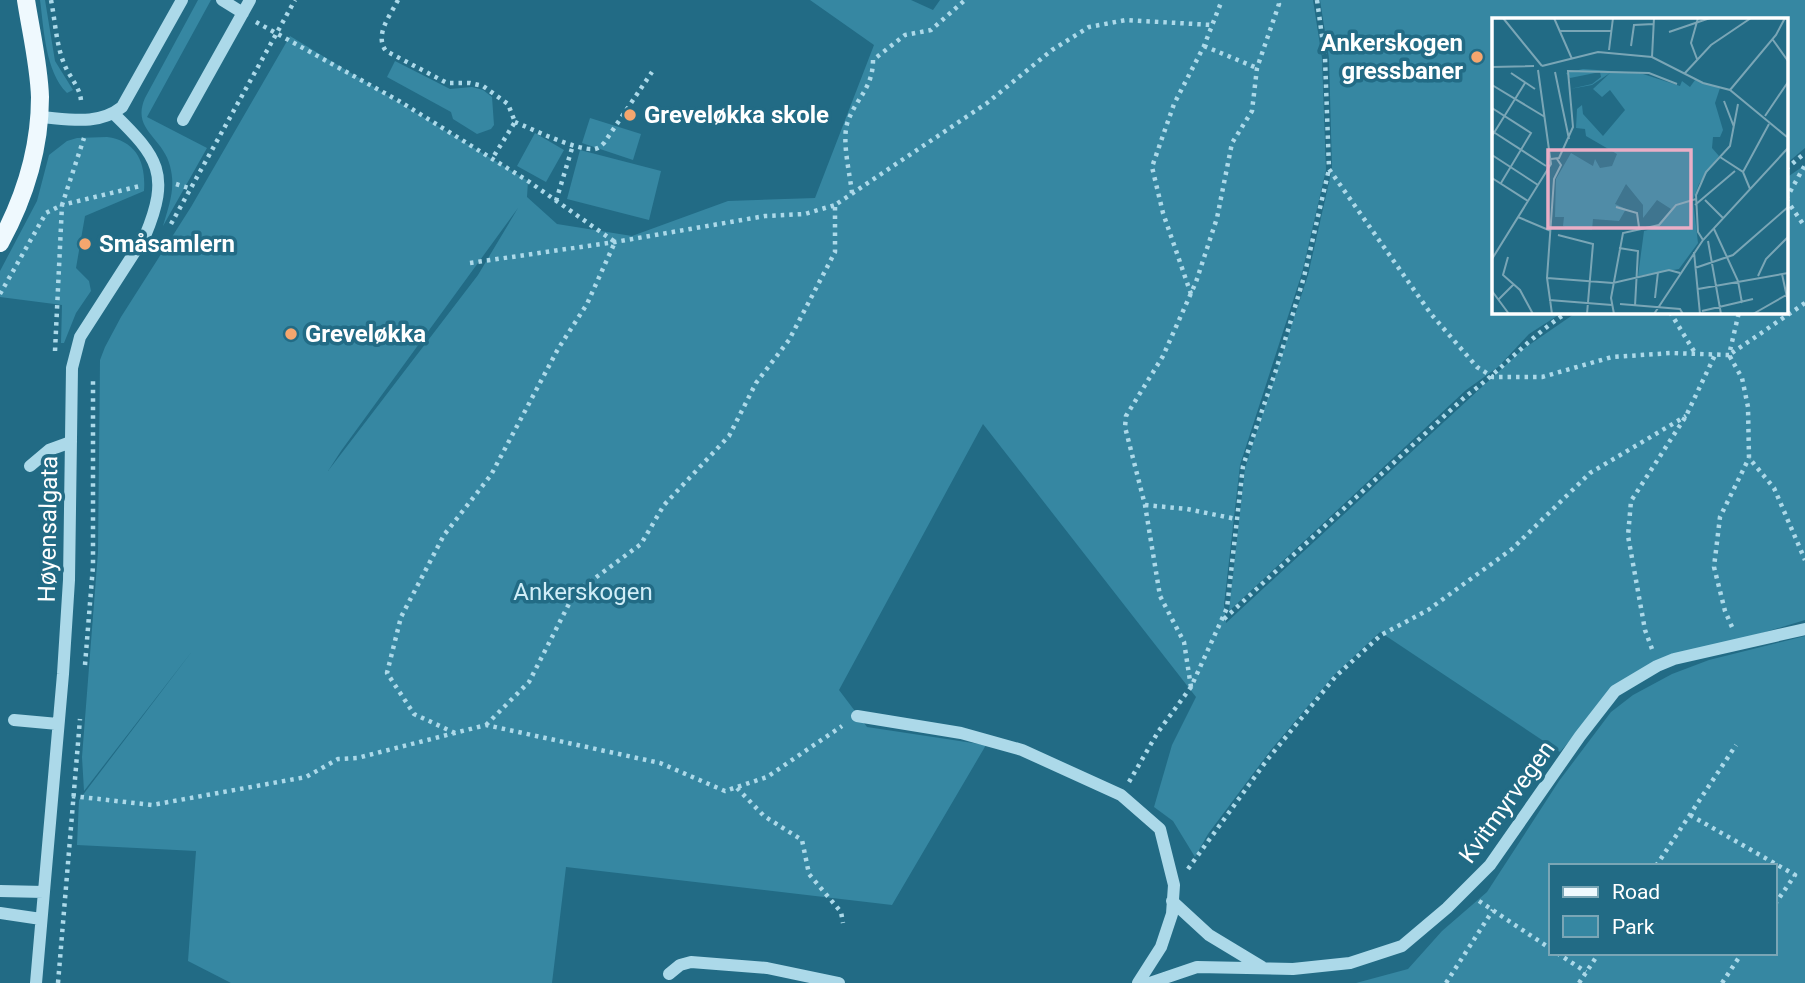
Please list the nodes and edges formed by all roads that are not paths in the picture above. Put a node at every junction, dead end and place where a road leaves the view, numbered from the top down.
1 (26, 0) edge
2 (182, 0) edge
3 (222, 0) edge
4 (250, 0) edge
5 (243, 13) junction
6 (114, 114) junction
7 (39, 117) junction
8 (183, 120) dead end
9 (0, 243) edge
10 (71, 442) junction
11 (30, 466) dead end
12 (1805, 629) edge
13 (858, 716) road end
14 (14, 720) dead end
15 (58, 724) junction
16 (0, 891) edge
17 (44, 892) junction
18 (1172, 901) junction
19 (0, 913) edge
20 (41, 919) junction
21 (1262, 967) junction
22 (669, 974) dead end
23 (36, 983) edge
24 (839, 983) edge
25 (1138, 983) edge
26 (1150, 983) edge

1 - 7 main road
2 - 6 street
3 - 5 street
4 - 5 street
5 - 8 street
6 - 7 street
6 - 10 street, Høyensalgata
7 - 9 main road
10 - 11 street
10 - 15 street, Høyensalgata
12 - 21 street, Kvitmyrvegen
13 - 18 street
14 - 15 street
15 - 17 street, Høyensalgata
16 - 17 street
17 - 20 street, Høyensalgata
18 - 21 street
18 - 25 street
19 - 20 street
20 - 23 street, Høyensalgata
21 - 26 street, Kvitmyrvegen
22 - 24 street

